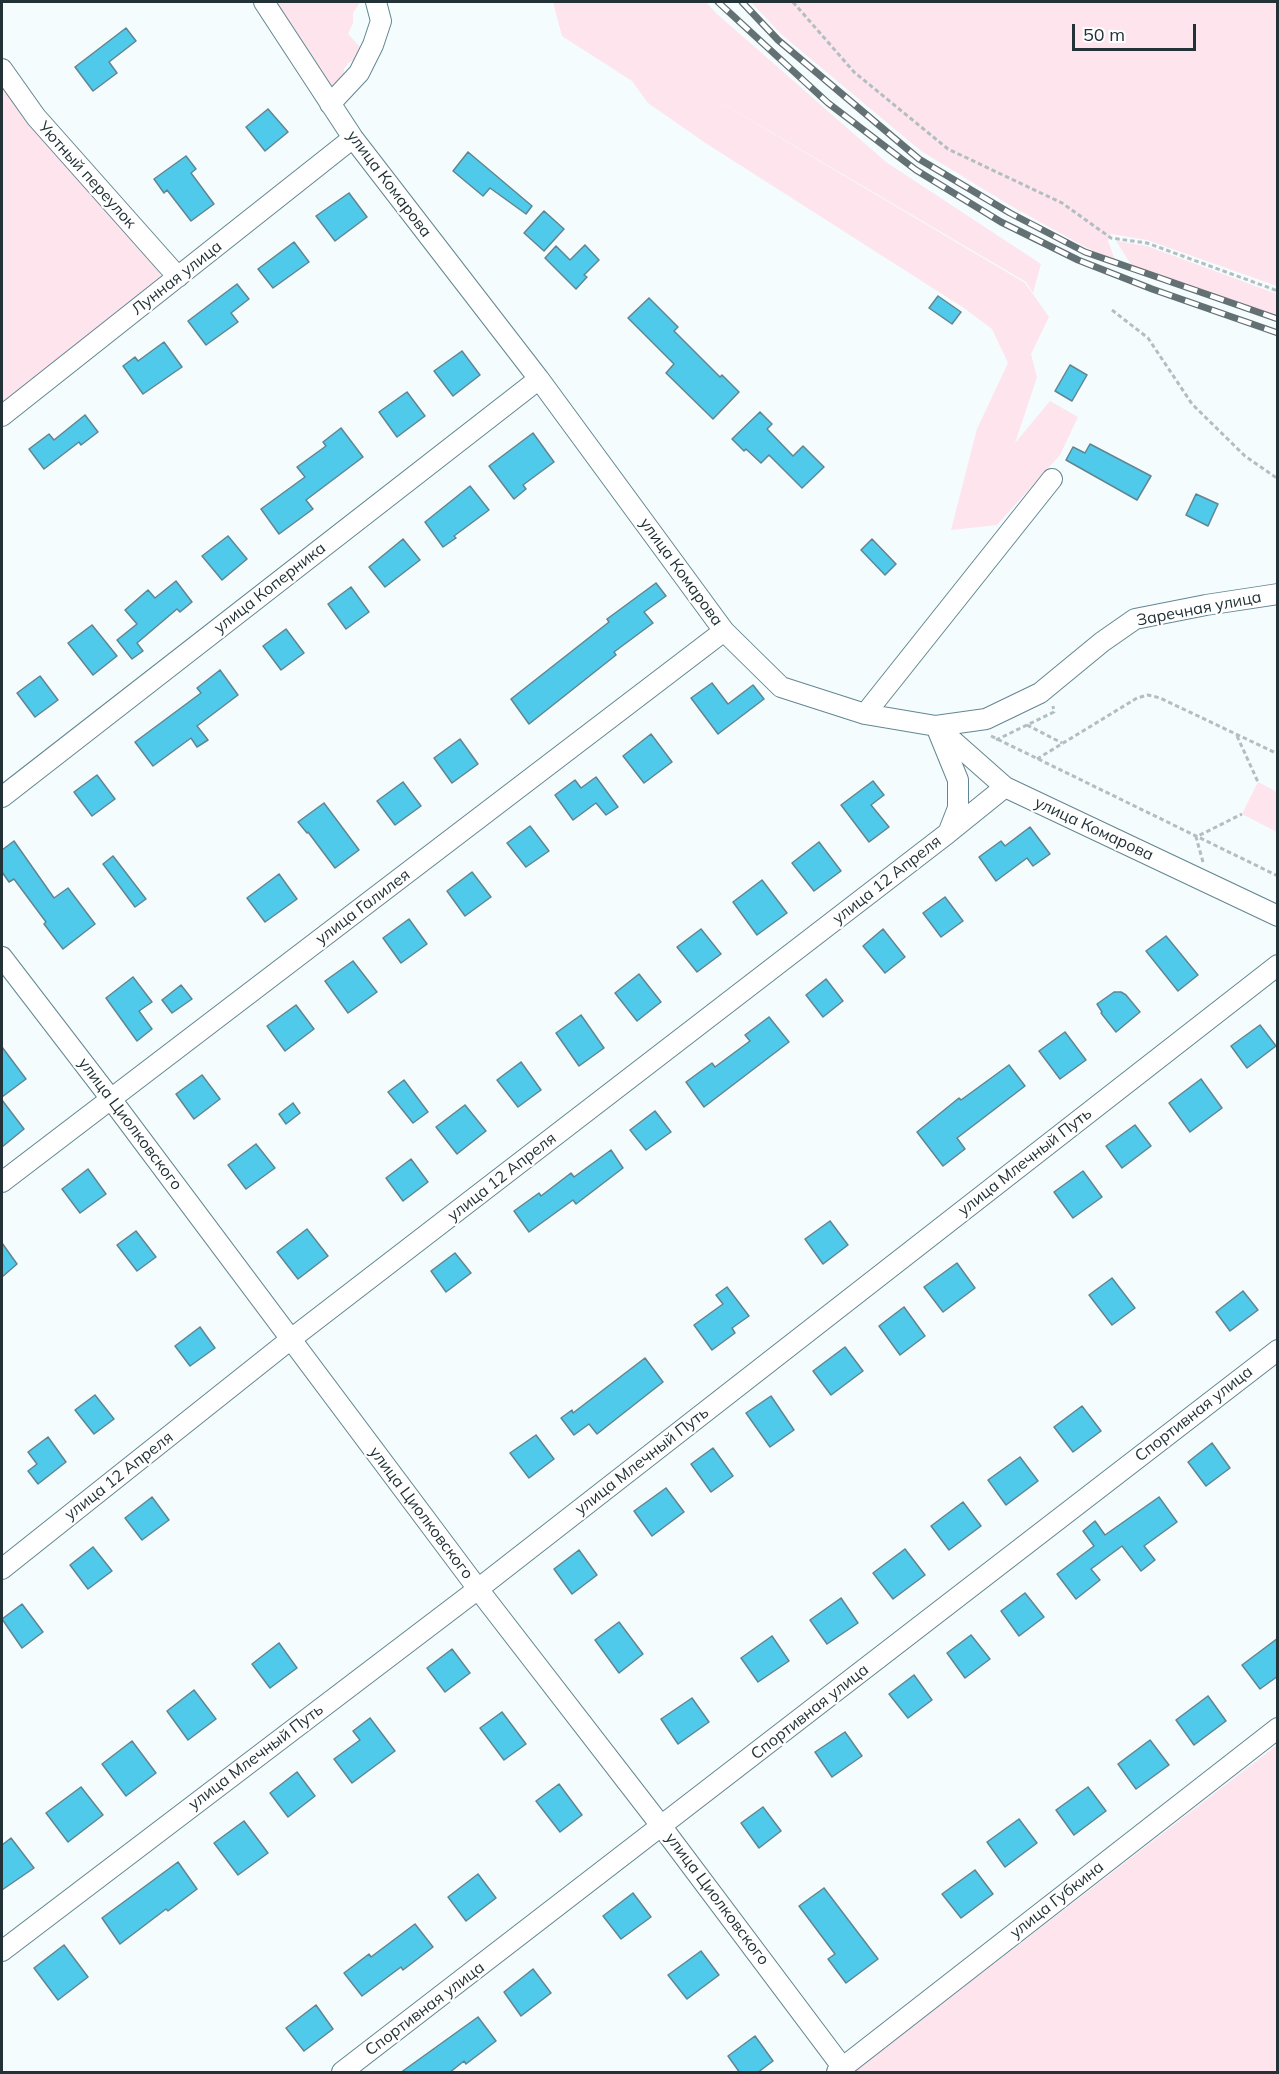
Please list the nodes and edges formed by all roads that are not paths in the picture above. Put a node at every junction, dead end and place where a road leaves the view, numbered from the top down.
1 (264, 2) edge
2 (376, 2) edge
3 (2, 69) edge
4 (330, 104) junction
5 (353, 138) junction
6 (178, 277) junction
7 (539, 380) junction
8 (2, 416) edge
9 (1052, 479) dead end
10 (1278, 594) edge
11 (724, 631) junction
12 (865, 714) junction
13 (936, 726) junction
14 (1005, 787) junction
15 (2, 797) edge
16 (948, 832) junction
17 (1278, 916) edge
18 (2, 957) edge
19 (1278, 965) edge
20 (111, 1099) junction
21 (2, 1182) edge
22 (291, 1339) junction
23 (1278, 1350) edge
24 (2, 1569) edge
25 (478, 1589) junction
26 (1278, 1728) edge
27 (662, 1827) junction
28 (2, 1951) edge
29 (840, 2070) edge
30 (342, 2073) edge

1 - 4 street, улица Комарова
2 - 4 street
3 - 6 street, Уютный переулок
4 - 5 street, улица Комарова
5 - 6 street, Лунная улица
5 - 7 street, улица Комарова
6 - 8 street, Лунная улица
7 - 11 street, улица Комарова
7 - 15 street, улица Коперника
9 - 12 street
10 - 13 street, Заречная улица
11 - 12 street, улица Комарова
11 - 20 street, улица Галилея
12 - 13 street, улица Комарова
13 - 14 street, улица Комарова
13 - 16 street
14 - 16 street, улица 12 Апреля
14 - 17 street, улица Комарова
16 - 22 street, улица 12 Апреля
18 - 20 street, улица Циолковского
19 - 25 street, улица Млечный Путь
20 - 21 street, улица Галилея
20 - 22 street, улица Циолковского
22 - 24 street, улица 12 Апреля
22 - 25 street, улица Циолковского
23 - 27 street, Спортивная улица
25 - 27 street, улица Циолковского
25 - 28 street, улица Млечный Путь
26 - 29 street, улица Губкина
27 - 29 street, улица Циолковского
27 - 30 street, Спортивная улица

